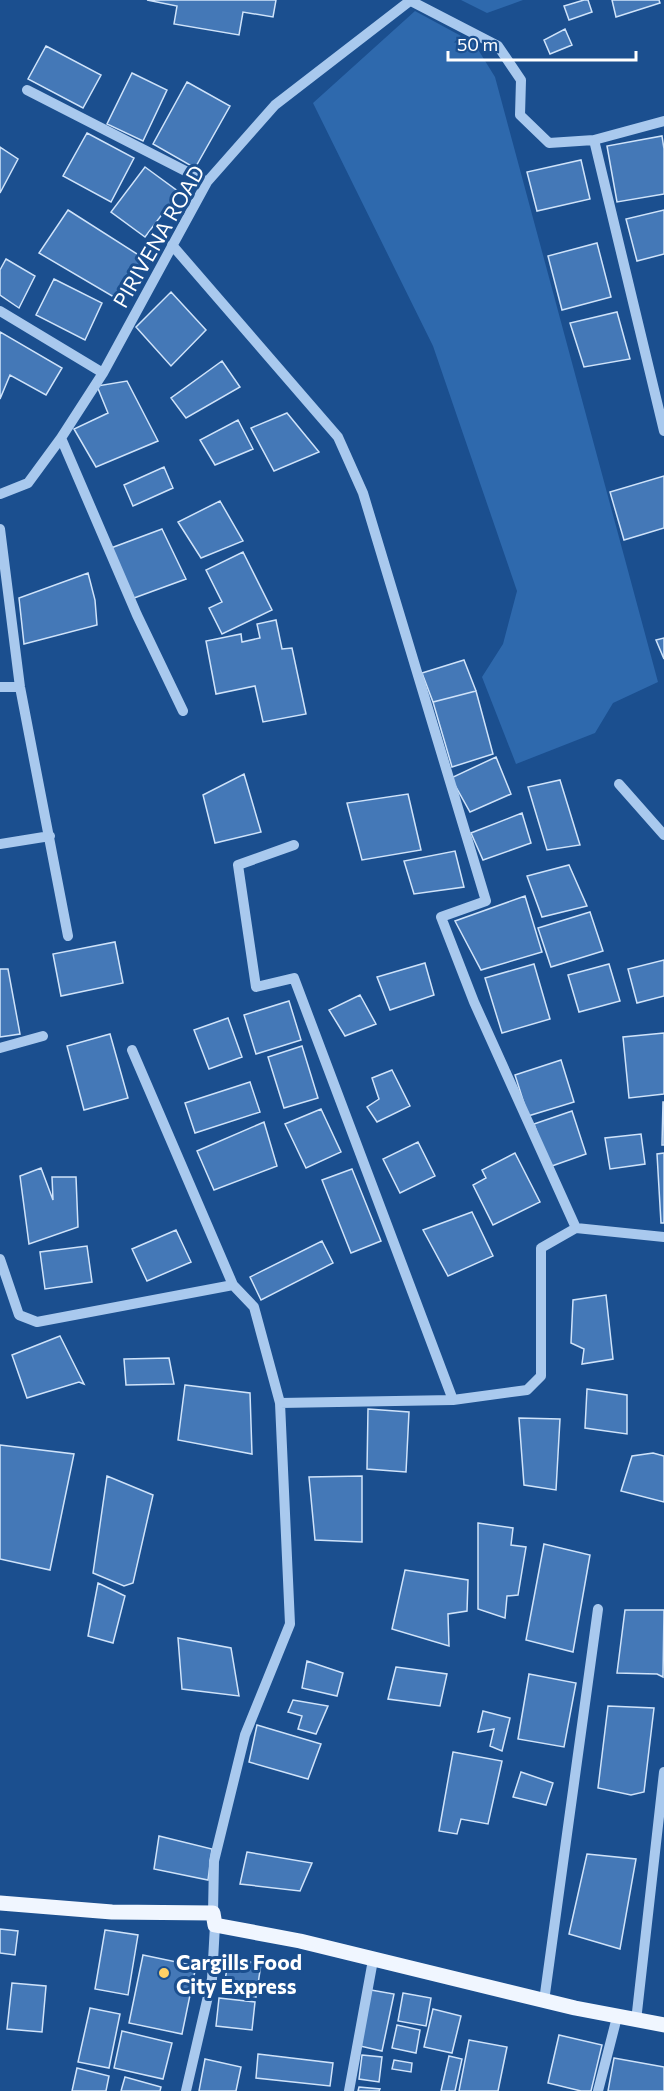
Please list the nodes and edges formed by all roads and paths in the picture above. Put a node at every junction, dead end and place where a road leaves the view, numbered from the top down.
1 (411, 1) edge
2 (27, 90) dead end
3 (664, 121) edge
4 (594, 140) junction
5 (207, 182) junction
6 (172, 245) junction
7 (0, 311) edge
8 (103, 373) junction
9 (664, 431) edge
10 (61, 438) junction
11 (0, 494) edge
12 (0, 528) edge
13 (0, 687) edge
14 (20, 687) junction
15 (183, 711) dead end
16 (619, 784) dead end
17 (664, 835) edge
18 (50, 836) junction
19 (0, 844) edge
20 (294, 845) dead end
21 (68, 936) dead end
22 (43, 1036) dead end
23 (0, 1048) edge
24 (132, 1050) dead end
25 (576, 1228) junction
26 (664, 1237) edge
27 (0, 1259) edge
28 (233, 1285) junction
29 (453, 1400) junction
30 (280, 1403) junction
31 (598, 1609) dead end
32 (664, 1772) edge
33 (0, 1904) edge
34 (214, 1919) junction
35 (373, 1960) junction
36 (544, 2001) junction
37 (617, 2017) junction
38 (636, 2021) junction
39 (664, 2025) edge
40 (186, 2091) edge
41 (349, 2091) edge
42 (598, 2091) edge

1 - 4 street
1 - 5 street, PIRIVENA ROAD
2 - 5 street
3 - 4 street
4 - 9 street
5 - 6 street, PIRIVENA ROAD
6 - 8 street, PIRIVENA ROAD
6 - 25 street
7 - 8 street
8 - 10 street, PIRIVENA ROAD
10 - 11 street, PIRIVENA ROAD
10 - 15 street
12 - 14 street
13 - 14 street
14 - 18 street
16 - 17 street
18 - 19 street
18 - 21 street
20 - 29 street
22 - 23 street
24 - 28 street
25 - 26 street
25 - 29 street
27 - 28 street
28 - 30 street
29 - 30 street
30 - 34 street
31 - 36 street
32 - 38 street
33 - 34 main road
34 - 35 main road
34 - 40 street
35 - 36 main road
35 - 41 street
36 - 37 main road
37 - 38 main road
37 - 42 street
38 - 39 main road

